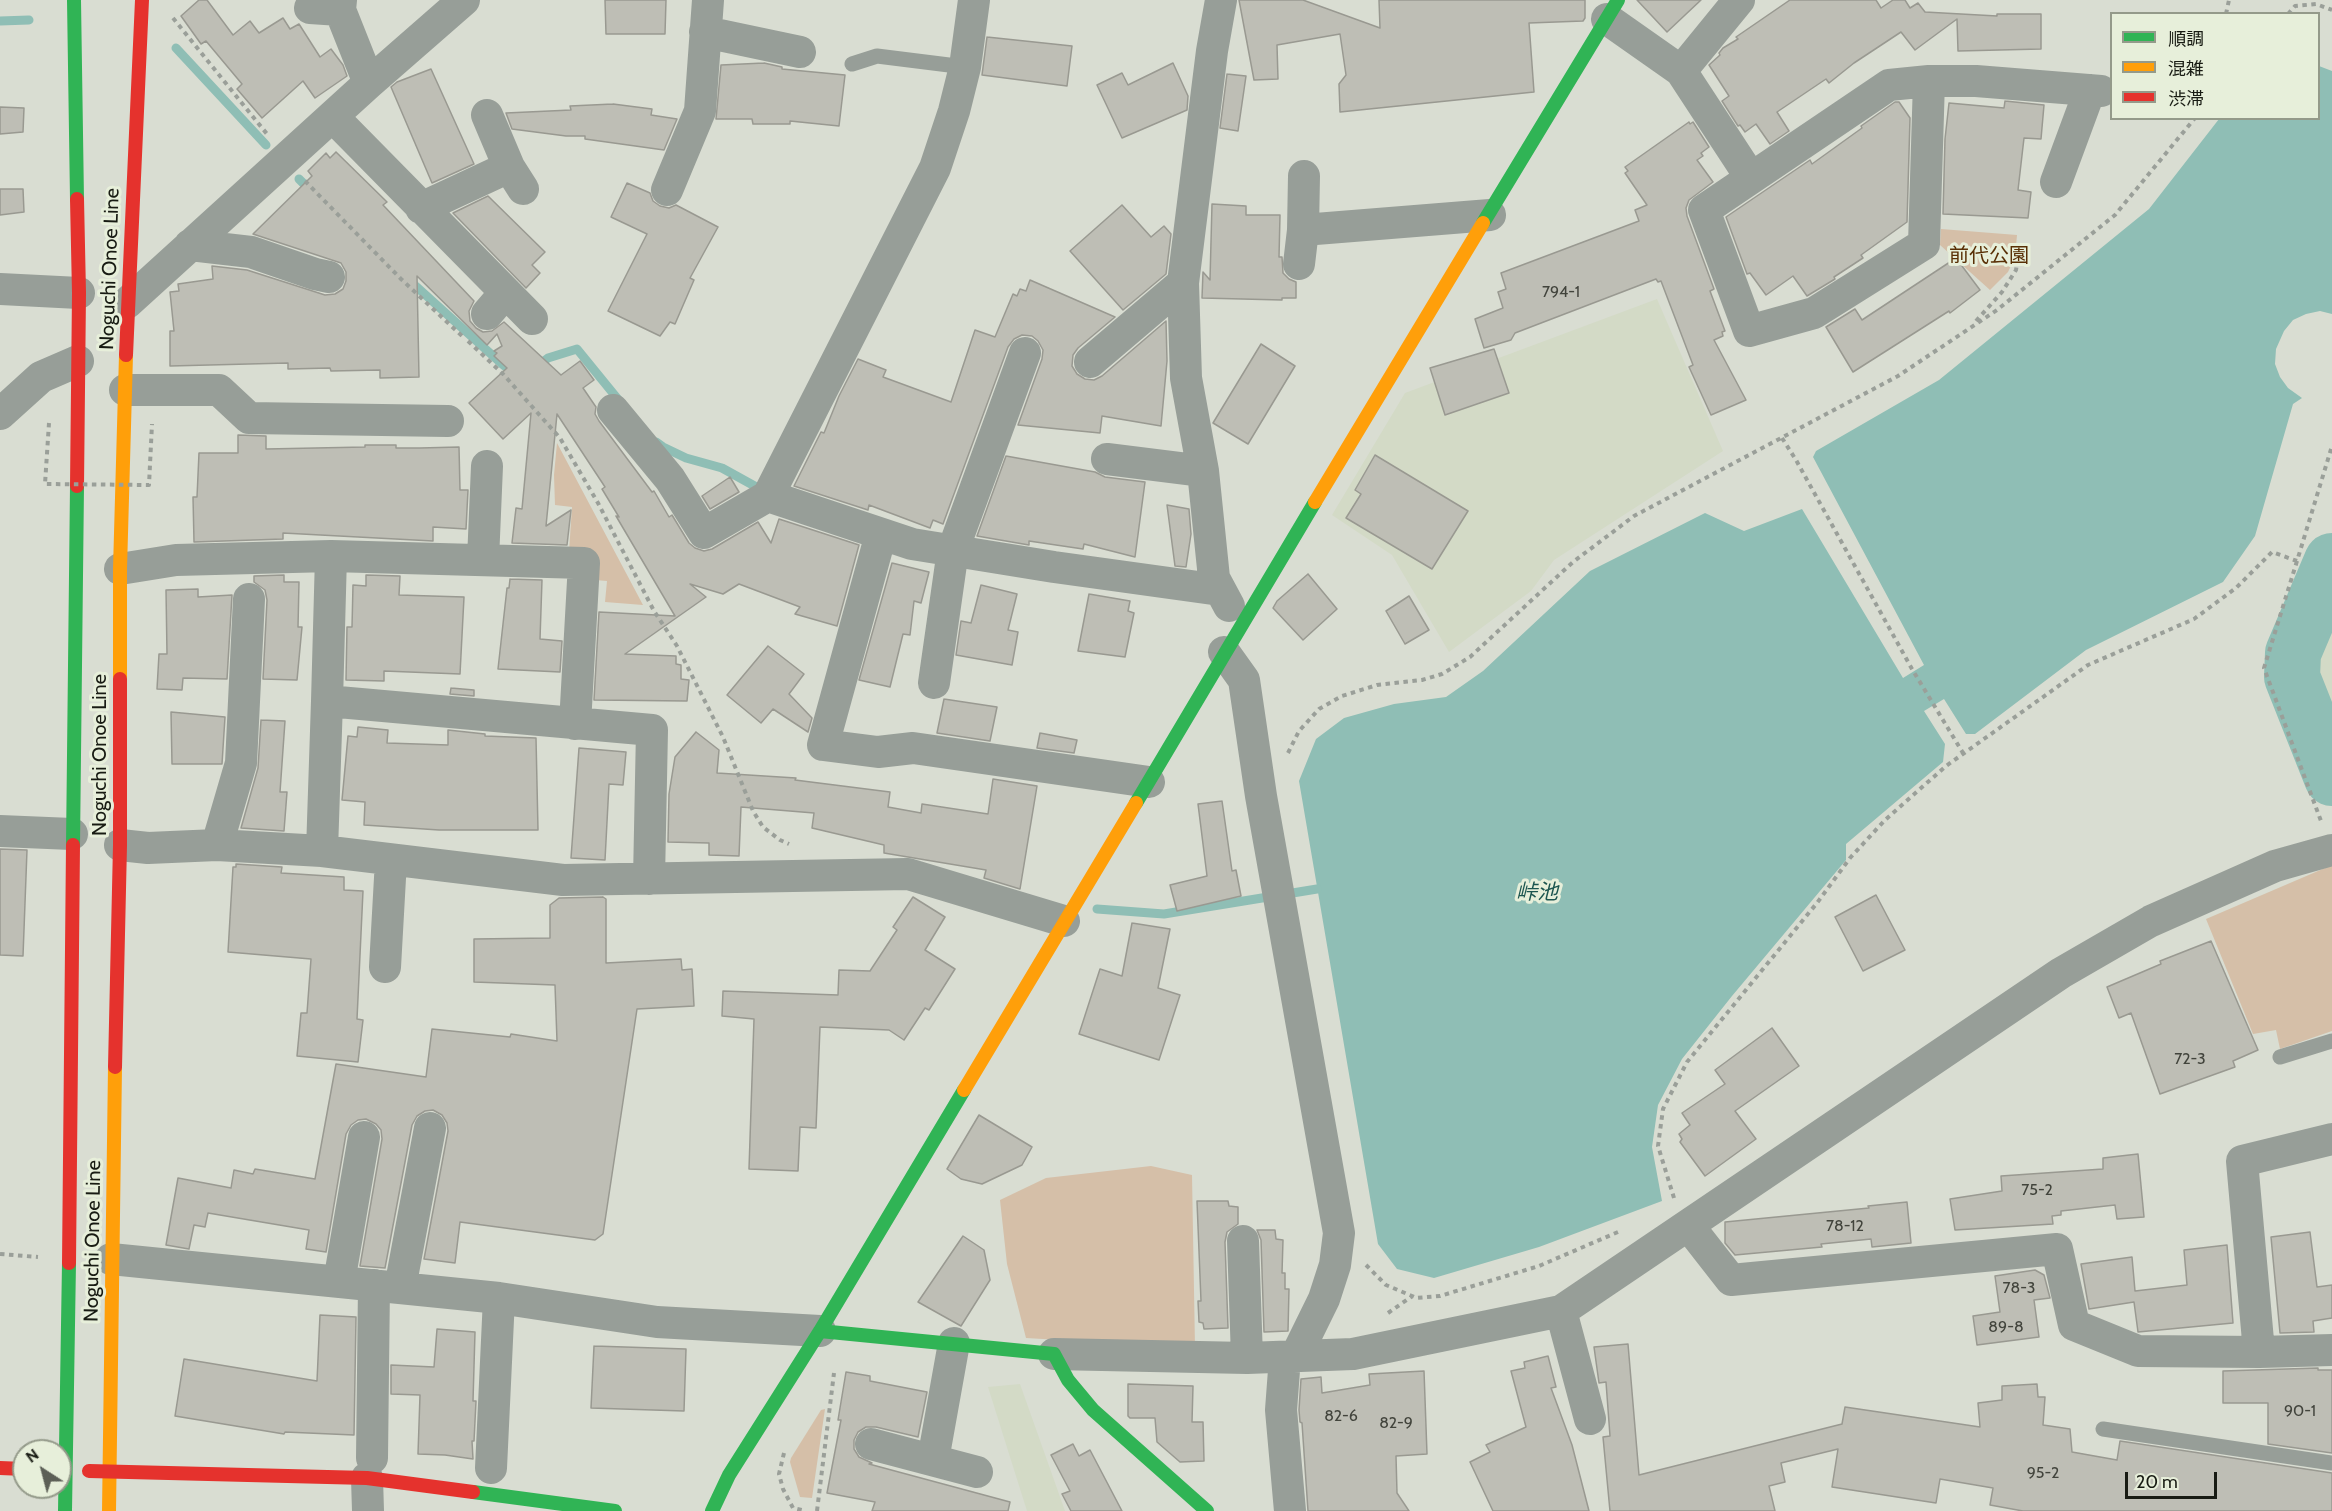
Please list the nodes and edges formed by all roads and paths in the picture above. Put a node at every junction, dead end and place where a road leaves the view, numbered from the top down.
1 (74, 0) edge
2 (141, 0) edge
3 (464, 0) edge
4 (708, 0) edge
5 (974, 0) edge
6 (1221, 0) edge
7 (1739, 0) edge
8 (330, 6) edge
9 (1612, 10) edge
10 (2332, 10) edge
11 (2290, 12) edge
12 (705, 32) junction
13 (800, 51) dead end
14 (852, 64) dead end
15 (965, 67) junction
16 (1681, 71) junction
17 (1929, 81) junction
18 (369, 83) junction
19 (487, 115) dead end
20 (333, 117) junction
21 (2193, 120) edge
22 (1304, 176) dead end
23 (1751, 178) junction
24 (2056, 182) dead end
25 (667, 190) dead end
26 (421, 208) junction
27 (1490, 215) junction
28 (1303, 230) junction
29 (190, 245) junction
30 (2020, 245) dead end
31 (1299, 264) dead end
32 (329, 277) dead end
33 (1183, 283) junction
34 (0, 289) edge
35 (80, 293) junction
36 (127, 303) junction
37 (440, 315) dead end
38 (532, 319) dead end
39 (1973, 324) junction
40 (1025, 353) dead end
41 (78, 361) junction
42 (1090, 362) dead end
43 (125, 390) junction
44 (613, 410) dead end
45 (0, 414) edge
46 (448, 421) dead end
47 (49, 423) dead end
48 (152, 424) dead end
49 (1782, 438) junction
50 (2332, 447) edge
51 (1107, 459) dead end
52 (488, 466) dead end
53 (1203, 471) junction
54 (768, 496) junction
55 (881, 534) junction
56 (953, 550) junction
57 (331, 556) junction
58 (483, 560) junction
59 (2297, 561) junction
60 (120, 569) junction
61 (1220, 590) junction
62 (249, 599) dead end
63 (1232, 639) junction
64 (934, 683) dead end
65 (327, 701) junction
66 (575, 724) junction
67 (1963, 753) junction
68 (1286, 756) dead end
69 (1149, 782) junction
70 (0, 831) edge
71 (72, 834) junction
72 (2328, 839) edge
73 (217, 845) junction
74 (790, 845) dead end
75 (120, 846) junction
76 (322, 851) junction
77 (391, 860) junction
78 (649, 879) junction
79 (1064, 921) junction
80 (385, 967) dead end
81 (2332, 1041) edge
82 (2280, 1057) dead end
83 (430, 1128) dead end
84 (364, 1137) dead end
85 (2332, 1139) edge
86 (1683, 1216) junction
87 (1624, 1229) dead end
88 (1243, 1241) dead end
89 (0, 1254) edge
90 (1360, 1256) dead end
91 (38, 1257) dead end
92 (111, 1259) junction
93 (339, 1282) junction
94 (387, 1287) junction
95 (499, 1298) junction
96 (1561, 1311) junction
97 (820, 1331) junction
98 (954, 1343) junction
99 (2332, 1350) edge
100 (2259, 1352) junction
101 (1054, 1354) junction
102 (1291, 1357) junction
103 (1247, 1358) junction
104 (839, 1363) dead end
105 (834, 1373) junction
106 (829, 1381) dead end
107 (1590, 1419) dead end
108 (2103, 1429) dead end
109 (63, 1439) edge
110 (871, 1444) dead end
111 (787, 1448) dead end
112 (933, 1460) junction
113 (2332, 1463) edge
114 (369, 1468) junction
115 (491, 1468) dead end
116 (72, 1470) edge
117 (111, 1472) junction
118 (977, 1472) dead end
119 (109, 1511) edge
120 (368, 1511) edge
121 (615, 1511) edge
122 (712, 1511) edge
123 (806, 1511) edge
124 (817, 1511) edge
125 (1207, 1511) edge
126 (1290, 1511) edge

1 - 35 main road, Noguchi Onoe Line
2 - 36 main road, Noguchi Onoe Line
3 - 18 street
4 - 12 street
5 - 15 street
6 - 33 street
7 - 16 street
8 - 18 street
9 - 16 street
9 - 27 main road
10 - 11 path
12 - 13 street
12 - 25 street
14 - 15 lane
15 - 54 street
16 - 23 street
17 - 23 street
17 - 23 street
17 - 24 street
18 - 20 street
19 - 26 street
20 - 26 street
20 - 29 street
21 - 39 path
22 - 28 street
26 - 38 street
27 - 28 street
27 - 63 main road
28 - 31 street
29 - 32 street
29 - 36 street
30 - 39 path
33 - 42 street
33 - 53 street
34 - 35 street
35 - 41 main road, Noguchi Onoe Line
36 - 43 main road, Noguchi Onoe Line
37 - 74 path
39 - 49 path
40 - 56 street
41 - 45 street
41 - 71 main road, Noguchi Onoe Line
43 - 46 street
43 - 60 main road, Noguchi Onoe Line
44 - 54 street
47 - 48 path, bridge
49 - 67 path
49 - 68 path
50 - 59 path
51 - 53 street
52 - 58 street
53 - 61 street
54 - 55 street
55 - 56 street
55 - 69 street
56 - 61 street
56 - 64 street
57 - 58 street
57 - 60 street
57 - 65 street
58 - 66 street
59 - 67 path
59 - 72 path
60 - 75 main road, Noguchi Onoe Line
61 - 63 street
62 - 73 street
63 - 69 main road
63 - 102 street
65 - 66 street
65 - 76 street
66 - 78 street
67 - 86 path
69 - 79 main road
70 - 71 street
71 - 109 main road, Noguchi Onoe Line
72 - 86 street
73 - 75 street
73 - 76 street
75 - 92 main road, Noguchi Onoe Line
76 - 77 street
77 - 78 street
77 - 80 street
78 - 79 street
79 - 97 main road
81 - 82 lane
83 - 94 street
84 - 93 street
85 - 100 street
86 - 96 street
86 - 100 street
87 - 90 path
88 - 103 street
89 - 91 path
92 - 93 street
92 - 117 main road, Noguchi Onoe Line
93 - 94 street
94 - 95 street
94 - 114 street
95 - 97 street
95 - 115 street
96 - 102 street
96 - 107 street
97 - 98 main road
97 - 122 main road
98 - 101 main road
98 - 112 street
99 - 100 street
101 - 103 street
101 - 125 main road
102 - 103 street
102 - 126 street
104 - 105 path
105 - 106 path
105 - 124 path
108 - 113 lane
110 - 112 street
111 - 123 path
112 - 118 street
114 - 117 main road
114 - 120 street
114 - 121 main road
116 - 117 main road
117 - 119 main road, Noguchi Onoe Line

